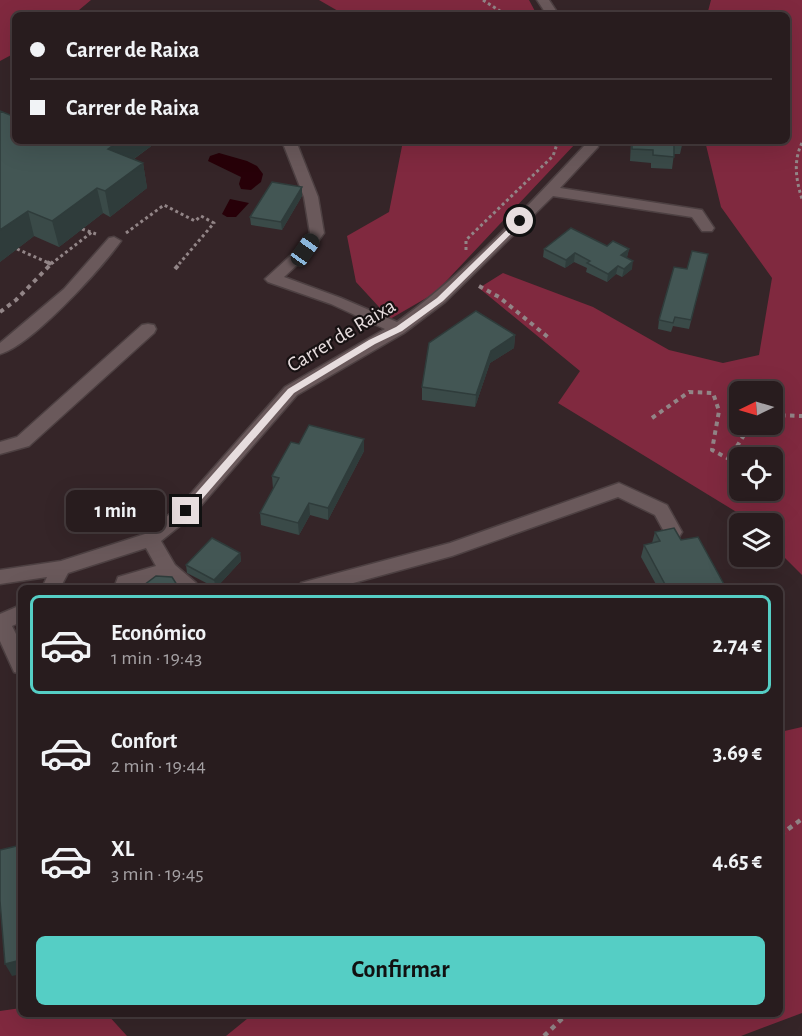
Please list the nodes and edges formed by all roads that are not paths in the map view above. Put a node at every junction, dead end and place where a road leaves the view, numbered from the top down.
1 (290, 144) edge
2 (590, 144) edge
3 (550, 191) junction
4 (707, 228) dead end
5 (114, 241) road end
6 (29, 327) junction
7 (148, 328) dead end
8 (399, 329) junction
9 (0, 335) edge
10 (0, 349) edge
11 (0, 448) edge
12 (673, 532) edge
13 (151, 539) junction
14 (61, 568) junction
15 (168, 570) junction
16 (0, 577) edge
17 (52, 585) edge
18 (124, 585) edge
19 (186, 585) edge
20 (319, 585) edge
21 (18, 614) edge
22 (1, 623) edge
23 (18, 660) edge

1 - 8 street
2 - 3 street, Carrer de Raixa
3 - 4 street
3 - 8 street, Carrer de Raixa
5 - 6 street
6 - 9 street
6 - 10 street
7 - 11 street
8 - 13 street, Carrer de Raixa
12 - 20 street
13 - 14 street, Carrer de Raixa
13 - 15 street
14 - 16 street, Carrer de Raixa
14 - 17 street
15 - 18 street
15 - 19 street
21 - 22 street
22 - 23 street

